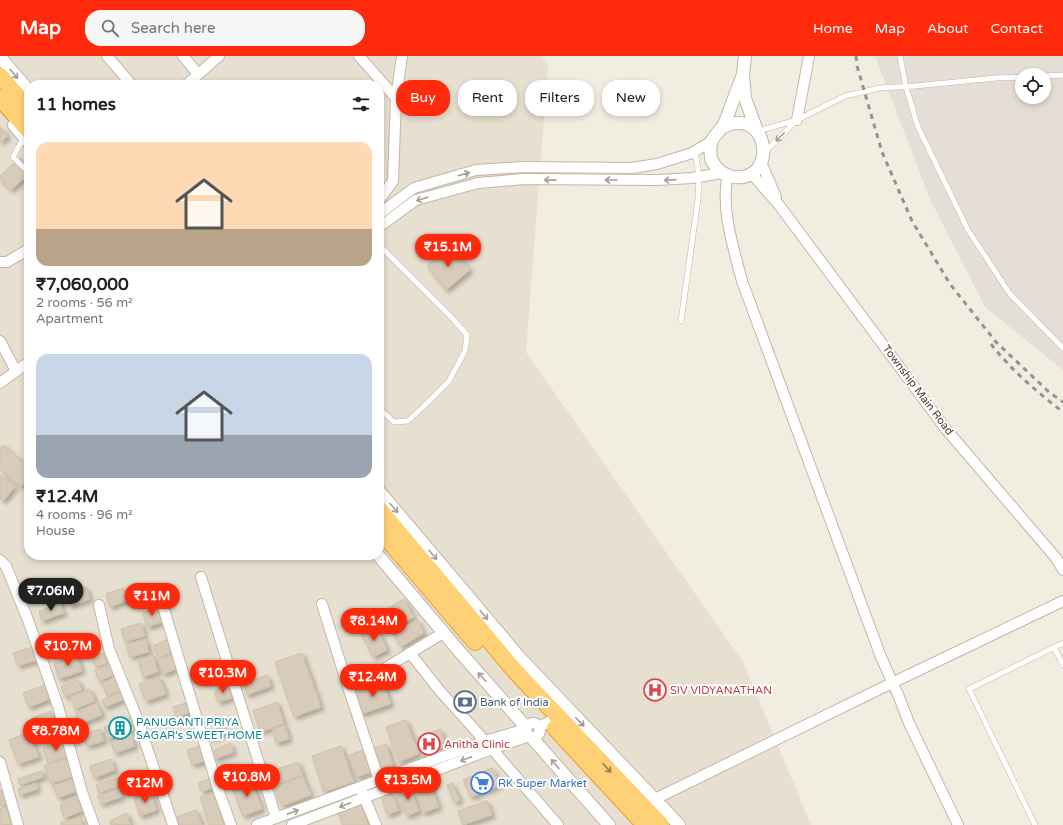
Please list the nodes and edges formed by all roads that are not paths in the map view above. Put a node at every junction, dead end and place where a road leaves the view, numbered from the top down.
1 (107, 56) edge
2 (183, 56) edge
3 (219, 56) edge
4 (359, 56) edge
5 (402, 56) edge
6 (745, 56) edge
7 (809, 56) edge
8 (900, 56) edge
9 (0, 57) edge
10 (198, 74) junction
11 (743, 74) junction
12 (1063, 75) edge
13 (0, 76) edge
14 (1051, 76) edge
15 (1015, 77) edge
16 (128, 80) edge
17 (191, 80) edge
18 (380, 80) edge
19 (399, 80) edge
20 (384, 84) edge
21 (24, 85) edge
22 (906, 87) junction
23 (0, 98) edge
24 (396, 98) joint
25 (24, 103) edge
26 (0, 110) edge
27 (797, 120) junction
28 (723, 127) junction
29 (24, 130) edge
30 (24, 131) edge
31 (757, 131) junction
32 (24, 139) edge
33 (712, 141) junction
34 (695, 151) junction
35 (763, 158) junction
36 (24, 168) edge
37 (751, 173) junction
38 (725, 174) junction
39 (699, 177) junction
40 (384, 193) edge
41 (779, 205) junction
42 (384, 210) edge
43 (384, 223) edge
44 (384, 250) edge
45 (24, 252) edge
46 (0, 262) edge
47 (681, 321) dead end
48 (0, 341) edge
49 (1063, 348) edge
50 (24, 365) edge
51 (16, 371) junction
52 (0, 383) edge
53 (384, 413) edge
54 (384, 498) edge
55 (384, 513) edge
56 (405, 530) junction
57 (384, 535) edge
58 (0, 560) edge
59 (383, 560) edge
60 (1063, 570) edge
61 (201, 577) dead end
62 (449, 593) junction
63 (1063, 601) edge
64 (162, 603) dead end
65 (322, 604) dead end
66 (99, 605) dead end
67 (444, 633) junction
68 (1063, 643) edge
69 (1054, 647) junction
70 (410, 653) junction
71 (1063, 665) edge
72 (892, 683) junction
73 (348, 687) junction
74 (553, 718) junction
75 (528, 733) junction
76 (489, 745) junction
77 (0, 762) edge
78 (2, 773) edge
79 (379, 780) junction
80 (361, 787) junction
81 (364, 798) junction
82 (656, 799) junction
83 (276, 818) junction
84 (18, 825) edge
85 (94, 825) edge
86 (173, 825) edge
87 (232, 825) edge
88 (257, 825) edge
89 (292, 825) edge
90 (376, 825) edge
91 (558, 825) edge
92 (609, 825) edge
93 (645, 825) edge
94 (662, 825) edge
95 (679, 825) edge
96 (958, 825) edge
97 (1035, 825) edge

1 - 16 street
2 - 10 street
3 - 10 street
4 - 18 street
5 - 19 street
6 - 11 street
7 - 27 street
8 - 22 lane
9 -> 21 street
10 - 17 street
11 - 28 street
11 - 31 street
12 - 14 lane
13 - 25 highway
15 - 22 lane
20 - 24 street
22 - 27 lane
22 - 49 lane
23 - 29 highway
24 - 40 street
26 - 30 street
27 - 31 lane
27 -> 35 lane
28 - 31 street
28 - 33 street
31 - 35 street
32 - 36 lane
33 - 34 street
33 - 38 street
34 - 39 lane
42 -> 34 street
35 - 37 street
35 - 41 street, Township Main Road
37 - 38 street
37 - 41 street, Township Main Road
38 - 39 street
38 - 72 street
39 -> 43 street
39 - 47 lane
41 - 60 street, Township Main Road
44 - 53 lane
45 - 46 street
48 - 51 street
50 - 51 street
51 - 52 street
54 -> 56 street
55 - 56 highway
56 -> 62 highway
57 - 62 highway
58 - 85 street
59 - 67 street
61 - 83 street
62 - 74 highway
63 - 72 street
64 - 87 street
65 - 73 street
66 - 86 street
67 - 70 street
75 -> 67 street
68 - 69 lane
69 - 71 lane
69 - 97 lane
70 - 73 street
70 - 76 street
72 - 82 street
72 - 96 street
73 - 79 street
74 - 75 street
74 -> 82 street
74 - 93 highway
74 -> 94 highway
75 - 76 street
92 -> 75 street
76 - 79 street
76 -> 81 street
76 - 91 street
77 - 78 street
78 - 84 street
79 - 80 street
80 - 81 street
83 -> 80 street
81 -> 89 street
81 - 90 street
82 - 95 street
83 - 88 street

